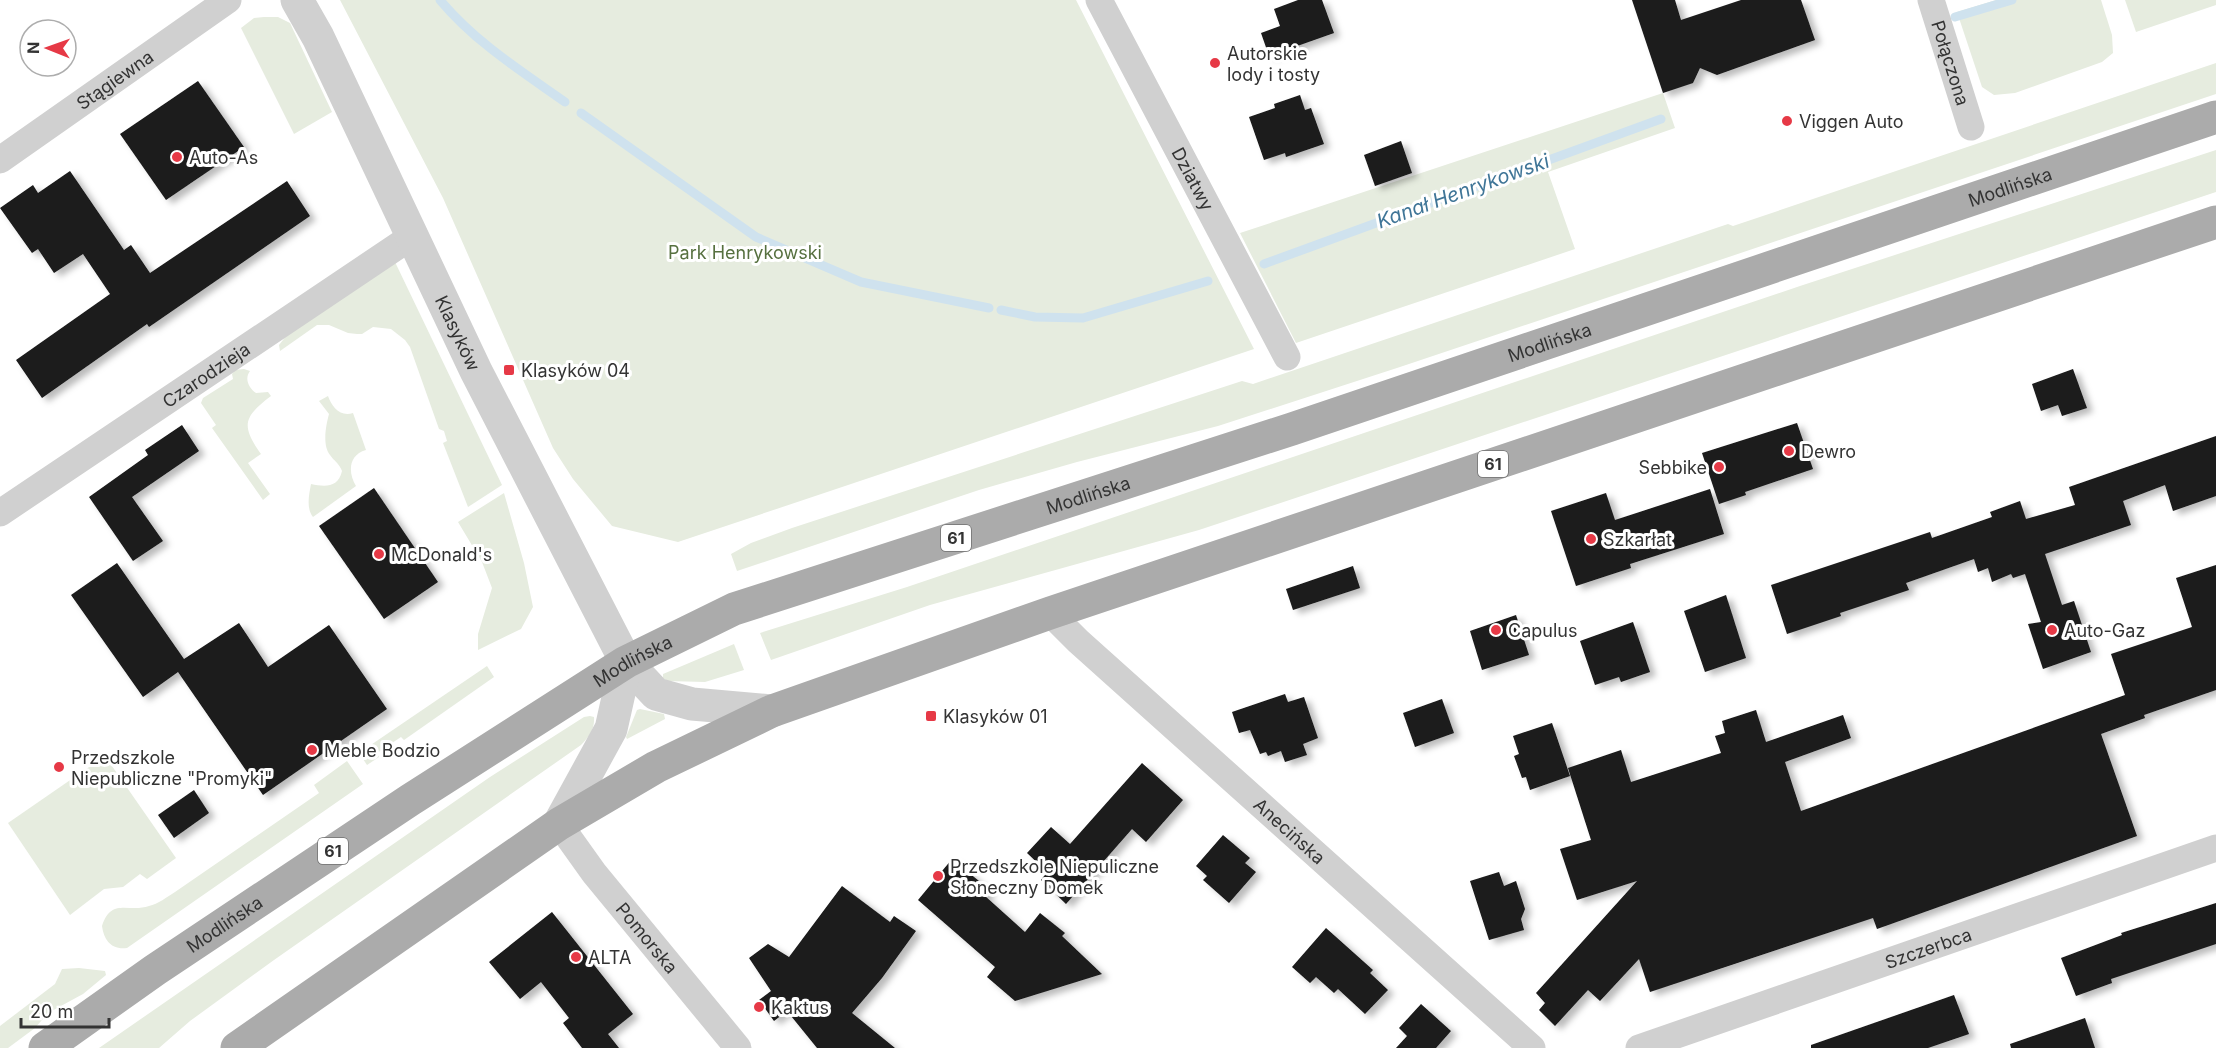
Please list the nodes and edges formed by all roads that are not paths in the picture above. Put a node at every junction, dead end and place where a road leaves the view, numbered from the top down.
1 (228, 0) edge
2 (297, 0) edge
3 (1931, 0) edge
4 (1110, 3) edge
5 (2216, 117) edge
6 (1971, 127) dead end
7 (0, 160) edge
8 (2216, 222) edge
9 (411, 237) junction
10 (1287, 357) dead end
11 (0, 513) edge
12 (1050, 613) junction
13 (627, 662) junction
14 (772, 711) junction
15 (559, 824) junction
16 (2216, 848) edge
17 (45, 1048) edge
18 (237, 1048) edge
19 (738, 1048) edge
20 (1532, 1048) edge
21 (1639, 1048) edge

1 - 7 street, Stągiewna
2 - 9 street, Klasyków
3 - 6 street, Połączona
4 - 10 street, Dziatwy
5 - 13 main road, Modlińska / 61
8 - 12 main road, 61
9 - 11 street, Czarodzieja
9 - 13 street, Klasyków
12 - 14 main road, 61
12 - 20 street, Anecińska
13 - 14 street, Klasyków
13 - 15 street
13 - 17 main road, Modlińska / 61
14 - 15 main road, 61
15 - 18 main road, 61
15 - 19 street, Pomorska
16 - 21 street, Szczerbca

